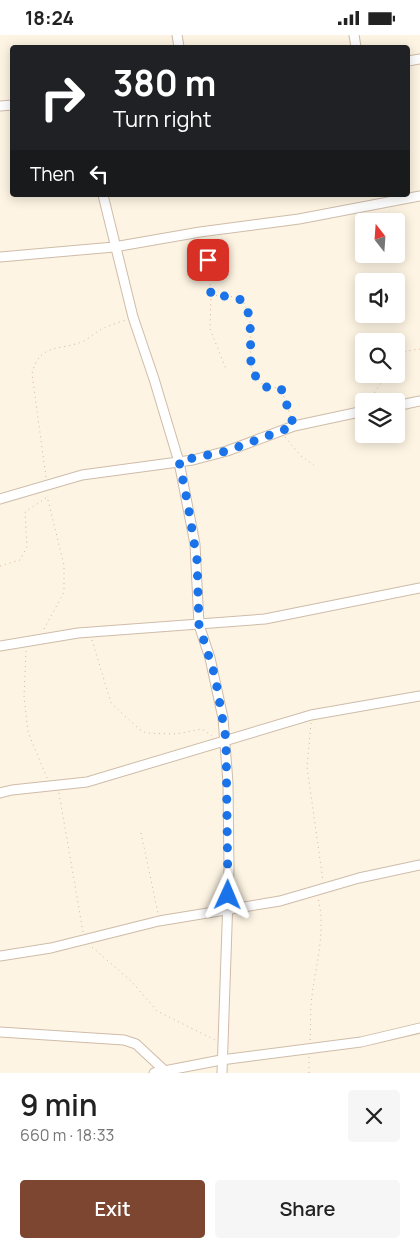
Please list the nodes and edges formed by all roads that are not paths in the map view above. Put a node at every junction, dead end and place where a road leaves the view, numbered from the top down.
1 (103, 197) edge
2 (398, 198) edge
3 (114, 247) junction
4 (0, 257) edge
5 (420, 401) edge
6 (405, 404) edge
7 (355, 413) edge
8 (179, 461) junction
9 (0, 499) edge
10 (420, 588) edge
11 (199, 625) junction
12 (0, 646) edge
13 (420, 696) edge
14 (222, 740) junction
15 (0, 793) edge
16 (420, 865) edge
17 (228, 909) junction
18 (0, 956) edge
19 (420, 1028) edge
20 (0, 1032) edge
21 (221, 1060) junction
22 (165, 1071) junction
23 (154, 1073) edge
24 (222, 1073) edge

1 - 3 street
2 - 3 street
3 - 4 street
3 - 8 street
5 - 6 street
7 - 8 street
8 - 9 street
8 - 11 street
10 - 11 street
11 - 12 street
11 - 14 street
13 - 14 street
14 - 15 street
14 - 17 street
16 - 17 street
17 - 18 street
17 - 21 street
19 - 21 street
20 - 22 street
21 - 22 street
21 - 24 street
22 - 23 street

